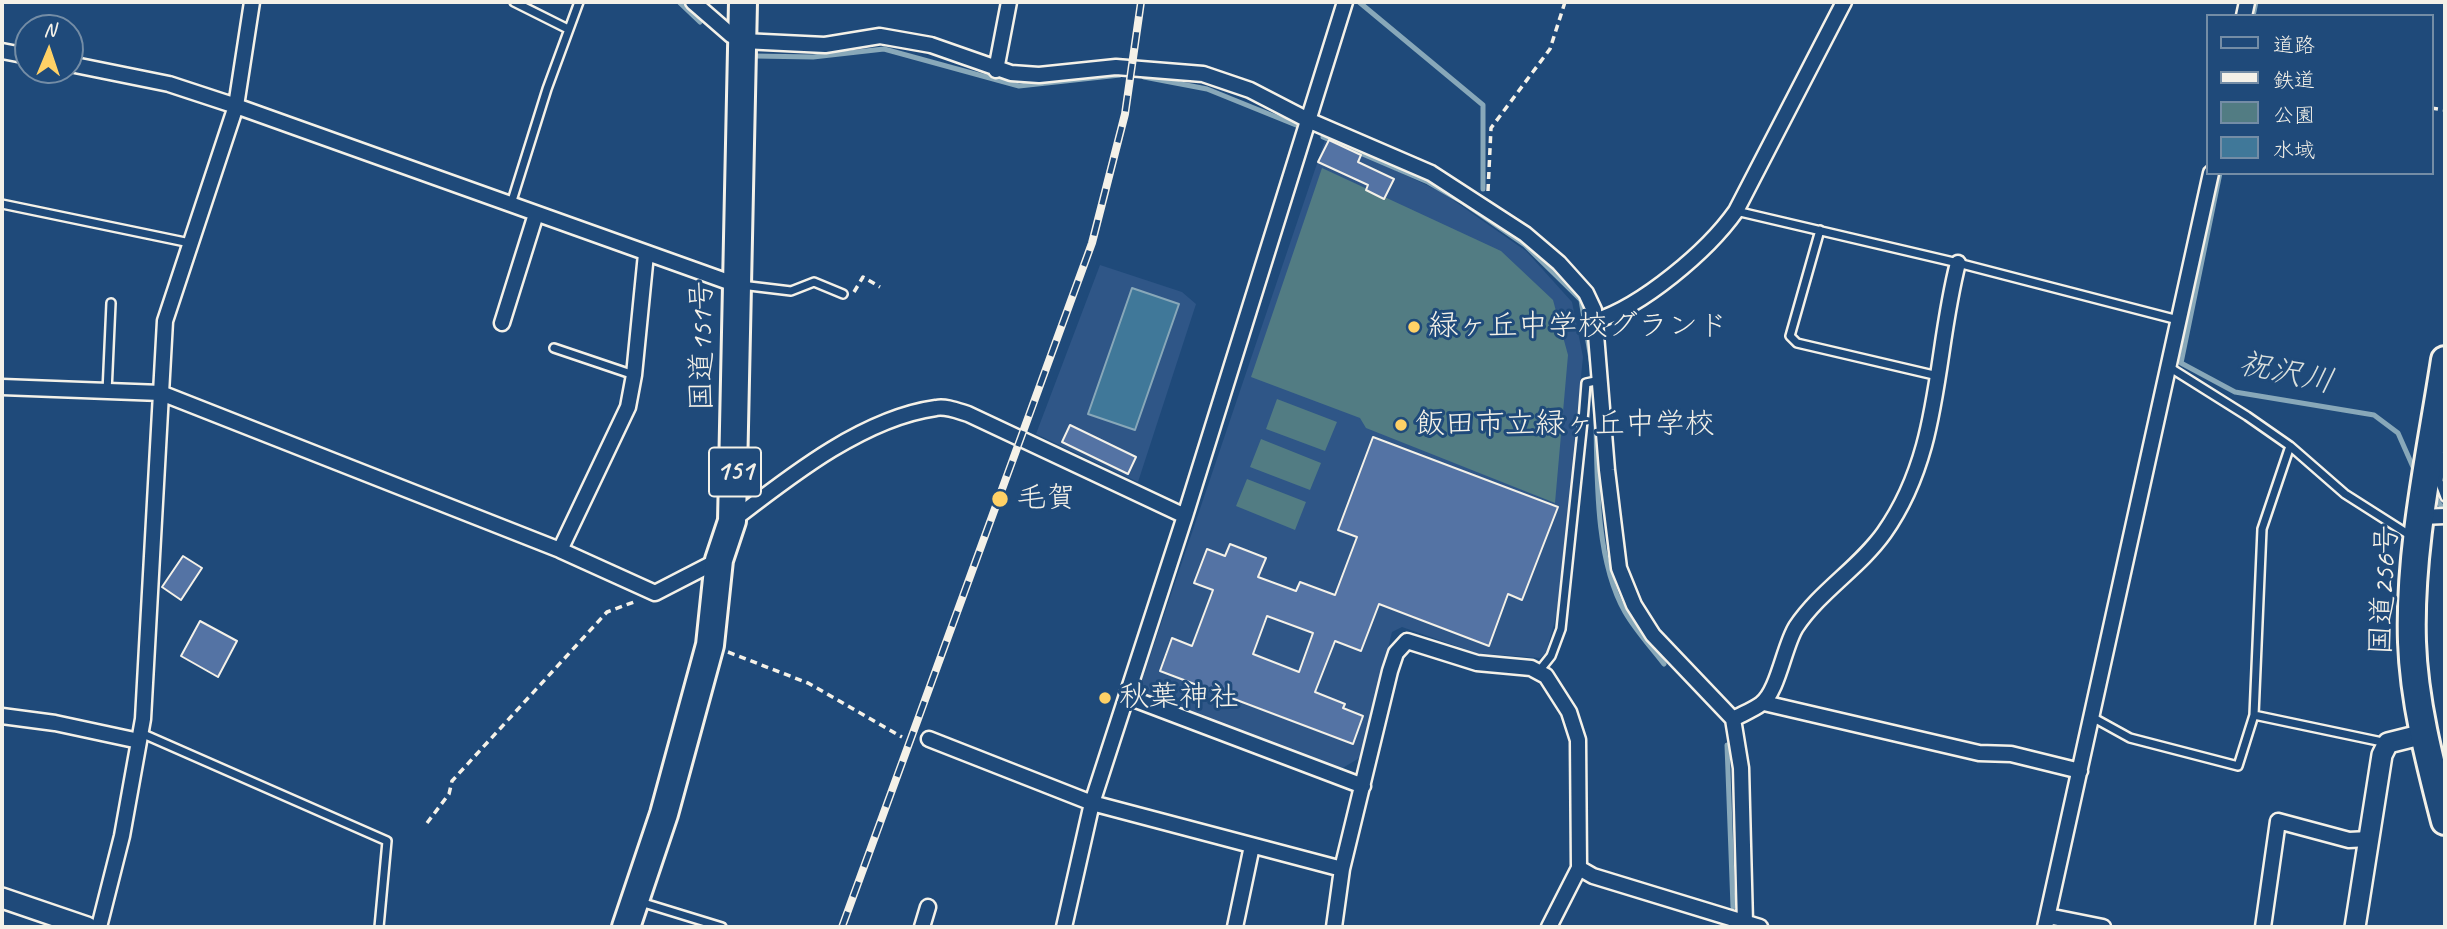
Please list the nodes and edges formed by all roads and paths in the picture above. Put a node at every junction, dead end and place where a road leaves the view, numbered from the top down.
1 (251, 2) edge
2 (514, 2) edge
3 (579, 2) edge
4 (693, 2) edge
5 (743, 2) edge
6 (1009, 2) edge
7 (1345, 2) edge
8 (1565, 2) edge
9 (1844, 2) edge
10 (568, 29) junction
11 (743, 41) junction
12 (84, 67) edge
13 (996, 70) junction
14 (236, 106) junction
15 (1308, 120) junction
16 (2211, 175) edge
17 (2, 204) edge
18 (511, 204) junction
19 (1488, 210) junction
20 (1736, 211) junction
21 (536, 214) junction
22 (1819, 230) junction
23 (190, 243) junction
24 (646, 254) junction
25 (1958, 263) junction
26 (737, 285) junction
27 (880, 287) dead end
28 (843, 294) joint
29 (111, 303) dead end
30 (2179, 320) junction
31 (1595, 321) junction
32 (502, 323) dead end
33 (554, 348) dead end
34 (2445, 360) edge
35 (2168, 366) junction
36 (634, 375) junction
37 (1938, 376) junction
38 (1600, 380) junction
39 (2, 387) edge
40 (107, 392) junction
41 (161, 393) junction
42 (2290, 446) junction
43 (2432, 514) edge
44 (1185, 516) junction
45 (733, 521) junction
46 (560, 550) junction
47 (719, 560) junction
48 (655, 593) junction
49 (710, 645) junction
50 (1539, 671) junction
51 (1128, 697) junction
52 (1764, 703) junction
53 (2254, 715) junction
54 (2, 716) edge
55 (2092, 717) junction
56 (1733, 719) junction
57 (2424, 734) junction
58 (140, 737) junction
59 (902, 737) dead end
60 (929, 739) dead end
61 (2388, 743) junction
62 (2080, 771) junction
63 (1363, 786) junction
64 (1092, 803) junction
65 (2445, 821) edge
66 (427, 823) dead end
67 (2369, 839) junction
68 (1252, 846) junction
69 (1579, 868) junction
70 (1342, 869) junction
71 (2, 898) edge
72 (648, 904) dead end
73 (928, 907) dead end
74 (2047, 922) edge
75 (1745, 925) edge
76 (88, 927) edge
77 (99, 927) edge
78 (379, 927) edge
79 (626, 927) edge
80 (722, 927) edge
81 (922, 927) edge
82 (1064, 927) edge
83 (1235, 927) edge
84 (1334, 927) edge
85 (1549, 927) edge
86 (1760, 927) edge
87 (2103, 927) edge
88 (2263, 927) edge
89 (2354, 927) edge

1 - 14 street
2 - 10 lane
3 - 10 lane
4 - 11 street
5 - 11 highway, 国道151号 / 151
6 - 13 street
7 - 15 street
8 - 19 path
9 - 20 street
10 - 18 lane
11 - 13 street
11 - 26 highway, 国道151号 / 151
12 - 14 street
13 - 15 street
14 - 18 street
14 - 23 street
15 - 19 street
15 - 44 street
16 - 30 street
17 - 23 lane
18 - 21 street
19 - 31 street
20 - 22 lane
20 - 31 street
21 - 24 street
21 - 32 street
22 - 25 lane
22 - 37 lane
23 - 41 street
24 - 26 street
24 - 36 street
25 - 30 lane
25 - 37 street
26 - 28 lane
26 - 45 highway, 国道151号 / 151
27 - 28 path
29 - 40 lane
30 - 35 street
31 - 38 street
33 - 36 lane
34 - 43 highway, 国道256号
35 - 42 lane
35 - 55 street
36 - 46 street
37 - 52 street
38 - 50 lane
38 - 56 street
39 - 40 street
40 - 41 street
41 - 46 street
41 - 58 street
42 - 43 lane
42 - 53 lane
43 - 57 highway, 国道256号
44 - 45 street
44 - 51 street
45 - 47 highway, 国道151号 / 151
46 - 48 street
47 - 48 street
47 - 49 highway, 国道151号 / 151
48 - 66 path
49 - 59 path
49 - 79 highway, 国道151号 / 151
50 - 63 street
50 - 69 street
51 - 63 street
51 - 64 street
52 - 56 street
52 - 62 street
53 - 55 lane
53 - 61 lane
54 - 58 street
55 - 62 street
56 - 75 street
57 - 61 street
57 - 65 highway, 国道256号
58 - 77 street
58 - 78 lane
60 - 64 street
61 - 67 street
62 - 74 street
63 - 70 street
64 - 68 street
64 - 82 street
67 - 88 street
67 - 89 street
68 - 70 street
68 - 83 street
69 - 75 street
69 - 85 street
70 - 84 street
71 - 76 street
72 - 80 lane
73 - 81 street
74 - 87 street
75 - 86 street

